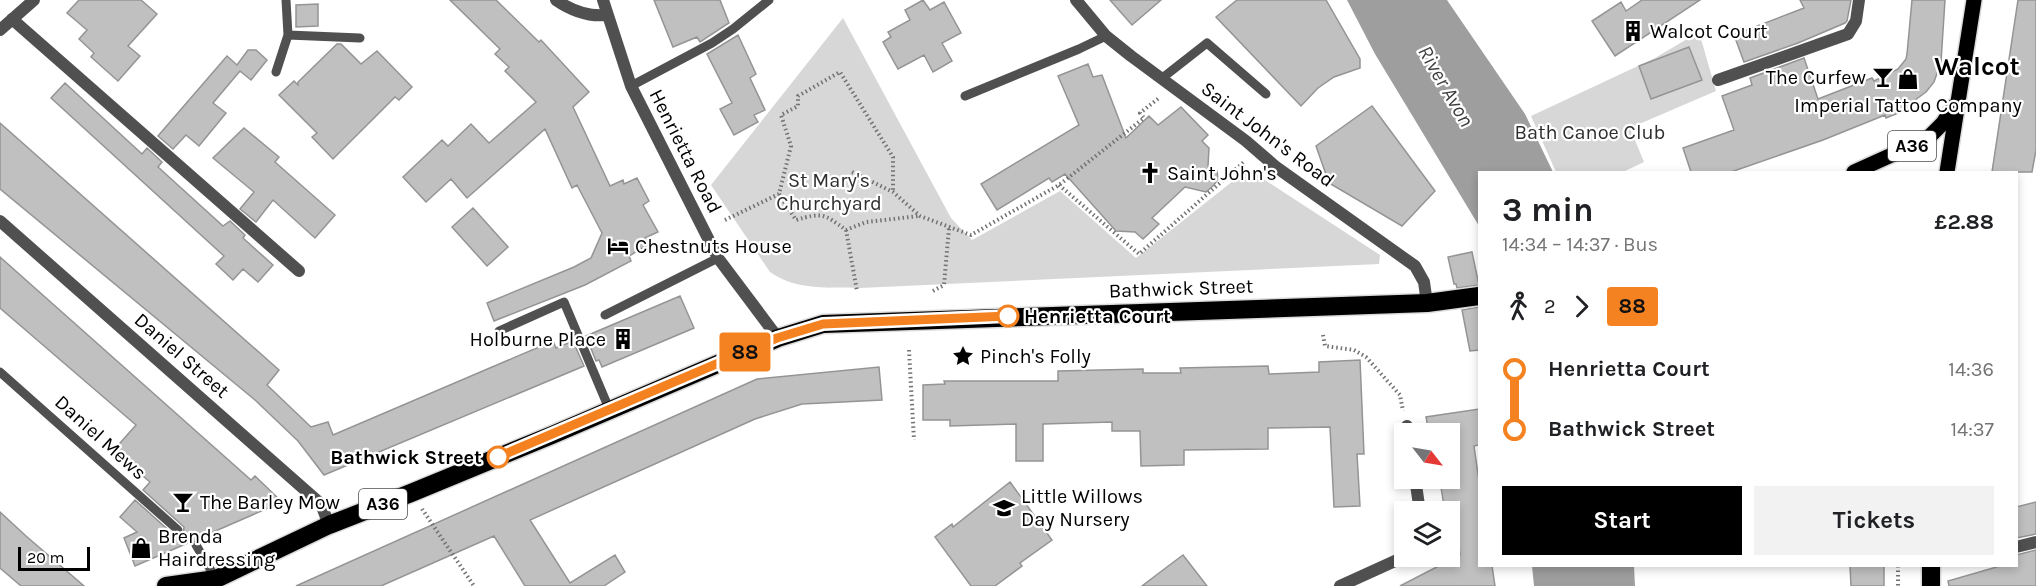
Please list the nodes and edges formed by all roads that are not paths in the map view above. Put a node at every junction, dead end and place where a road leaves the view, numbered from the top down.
1 (34, 0) edge
2 (286, 0) edge
3 (556, 0) edge
4 (603, 0) edge
5 (769, 0) edge
6 (1076, 0) edge
7 (1859, 0) edge
8 (1974, 0) edge
9 (607, 15) junction
10 (12, 19) junction
11 (0, 30) edge
12 (288, 35) junction
13 (1106, 36) junction
14 (360, 38) dead end
15 (276, 72) dead end
16 (1161, 79) junction
17 (1718, 80) dead end
18 (631, 86) junction
19 (1266, 94) dead end
20 (965, 96) dead end
21 (1957, 103) junction
22 (1856, 171) edge
23 (1947, 171) edge
24 (0, 221) edge
25 (718, 258) junction
26 (299, 271) dead end
27 (1478, 296) edge
28 (1427, 303) junction
29 (605, 315) dead end
30 (499, 332) dead end
31 (777, 338) junction
32 (0, 372) edge
33 (610, 411) junction
34 (329, 525) junction
35 (178, 530) dead end
36 (2036, 542) edge
37 (196, 545) dead end
38 (2018, 546) edge
39 (1394, 561) edge
40 (1931, 567) edge
41 (207, 584) edge
42 (1342, 585) edge
43 (166, 586) edge
44 (1931, 586) edge

1 - 10 street
2 - 12 lane
3 - 9 street
4 - 9 street, Henrietta Road
5 - 18 lane
6 - 13 street, Saint John's Road
7 - 17 street
8 - 21 main road
9 - 18 street, Henrietta Road
10 - 11 street
10 - 26 street
12 - 14 lane
12 - 15 lane
13 - 16 street, Saint John's Road
13 - 20 lane
16 - 19 lane
16 - 28 street, Saint John's Road
18 - 25 street, Henrietta Road
21 - 22 main road, A36
21 - 23 main road
24 - 34 street, Daniel Street
25 - 29 lane
25 - 31 street, Henrietta Road
27 - 28 highway, Bathwick Street / A36
28 - 31 highway, Bathwick Street / A36
30 - 33 lane
31 - 33 highway, Bathwick Street / A36
32 - 35 lane, Daniel Mews
33 - 34 highway, Bathwick Street / A36
34 - 41 highway, Bathwick Street / A36
36 - 38 street
37 - 41 lane
39 - 42 street
40 - 44 highway
41 - 43 highway, Bathwick Street / A36

